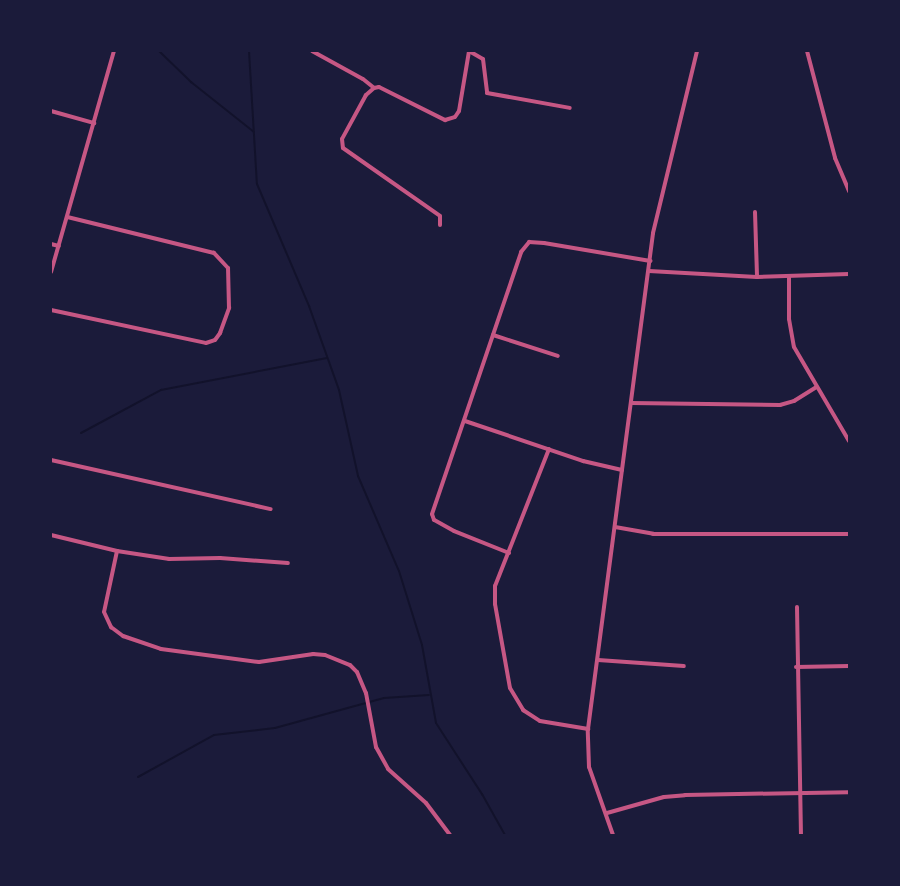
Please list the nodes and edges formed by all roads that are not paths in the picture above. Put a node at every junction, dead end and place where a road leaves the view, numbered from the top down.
1 (114, 51) edge
2 (312, 51) edge
3 (469, 51) edge
4 (697, 51) edge
5 (807, 51) edge
6 (374, 88) junction
7 (570, 108) dead end
8 (51, 111) edge
9 (94, 123) junction
10 (849, 191) edge
11 (755, 212) dead end
12 (67, 217) junction
13 (440, 225) dead end
14 (51, 244) edge
15 (59, 246) junction
16 (650, 261) junction
17 (649, 271) junction
18 (51, 272) edge
19 (849, 274) edge
20 (757, 277) junction
21 (789, 277) junction
22 (51, 310) edge
23 (493, 335) junction
24 (558, 356) dead end
25 (816, 387) junction
26 (631, 402) junction
27 (465, 421) junction
28 (849, 441) edge
29 (549, 449) junction
30 (51, 460) edge
31 (622, 470) junction
32 (271, 509) dead end
33 (615, 527) junction
34 (849, 534) edge
35 (51, 535) edge
36 (117, 551) junction
37 (509, 553) junction
38 (288, 562) dead end
39 (796, 607) dead end
40 (598, 660) junction
41 (684, 666) dead end
42 (849, 666) edge
43 (796, 667) junction
44 (588, 729) junction
45 (849, 792) edge
46 (800, 793) junction
47 (607, 813) junction
48 (450, 835) edge
49 (613, 835) edge
50 (801, 835) edge

1 - 9 street
2 - 6 street
3 - 6 street
3 - 7 street
4 - 16 street
5 - 10 street
6 - 13 street
8 - 9 street
9 - 12 street
11 - 20 street
12 - 15 street
12 - 22 street
14 - 15 street
15 - 18 street
16 - 17 street
16 - 23 street
17 - 20 street
17 - 26 street
19 - 21 street
20 - 21 street
21 - 25 street
23 - 24 street
23 - 27 street
25 - 26 street
25 - 28 street
26 - 31 street
27 - 29 street
27 - 37 street
29 - 31 street
29 - 37 street
30 - 32 street
31 - 33 street
33 - 34 street
33 - 40 street
35 - 36 street
36 - 38 street
36 - 48 street
37 - 44 street
39 - 43 street
40 - 41 street
40 - 44 street
42 - 43 street
43 - 46 street
44 - 47 street
45 - 46 street
46 - 47 street
46 - 50 street
47 - 49 street

